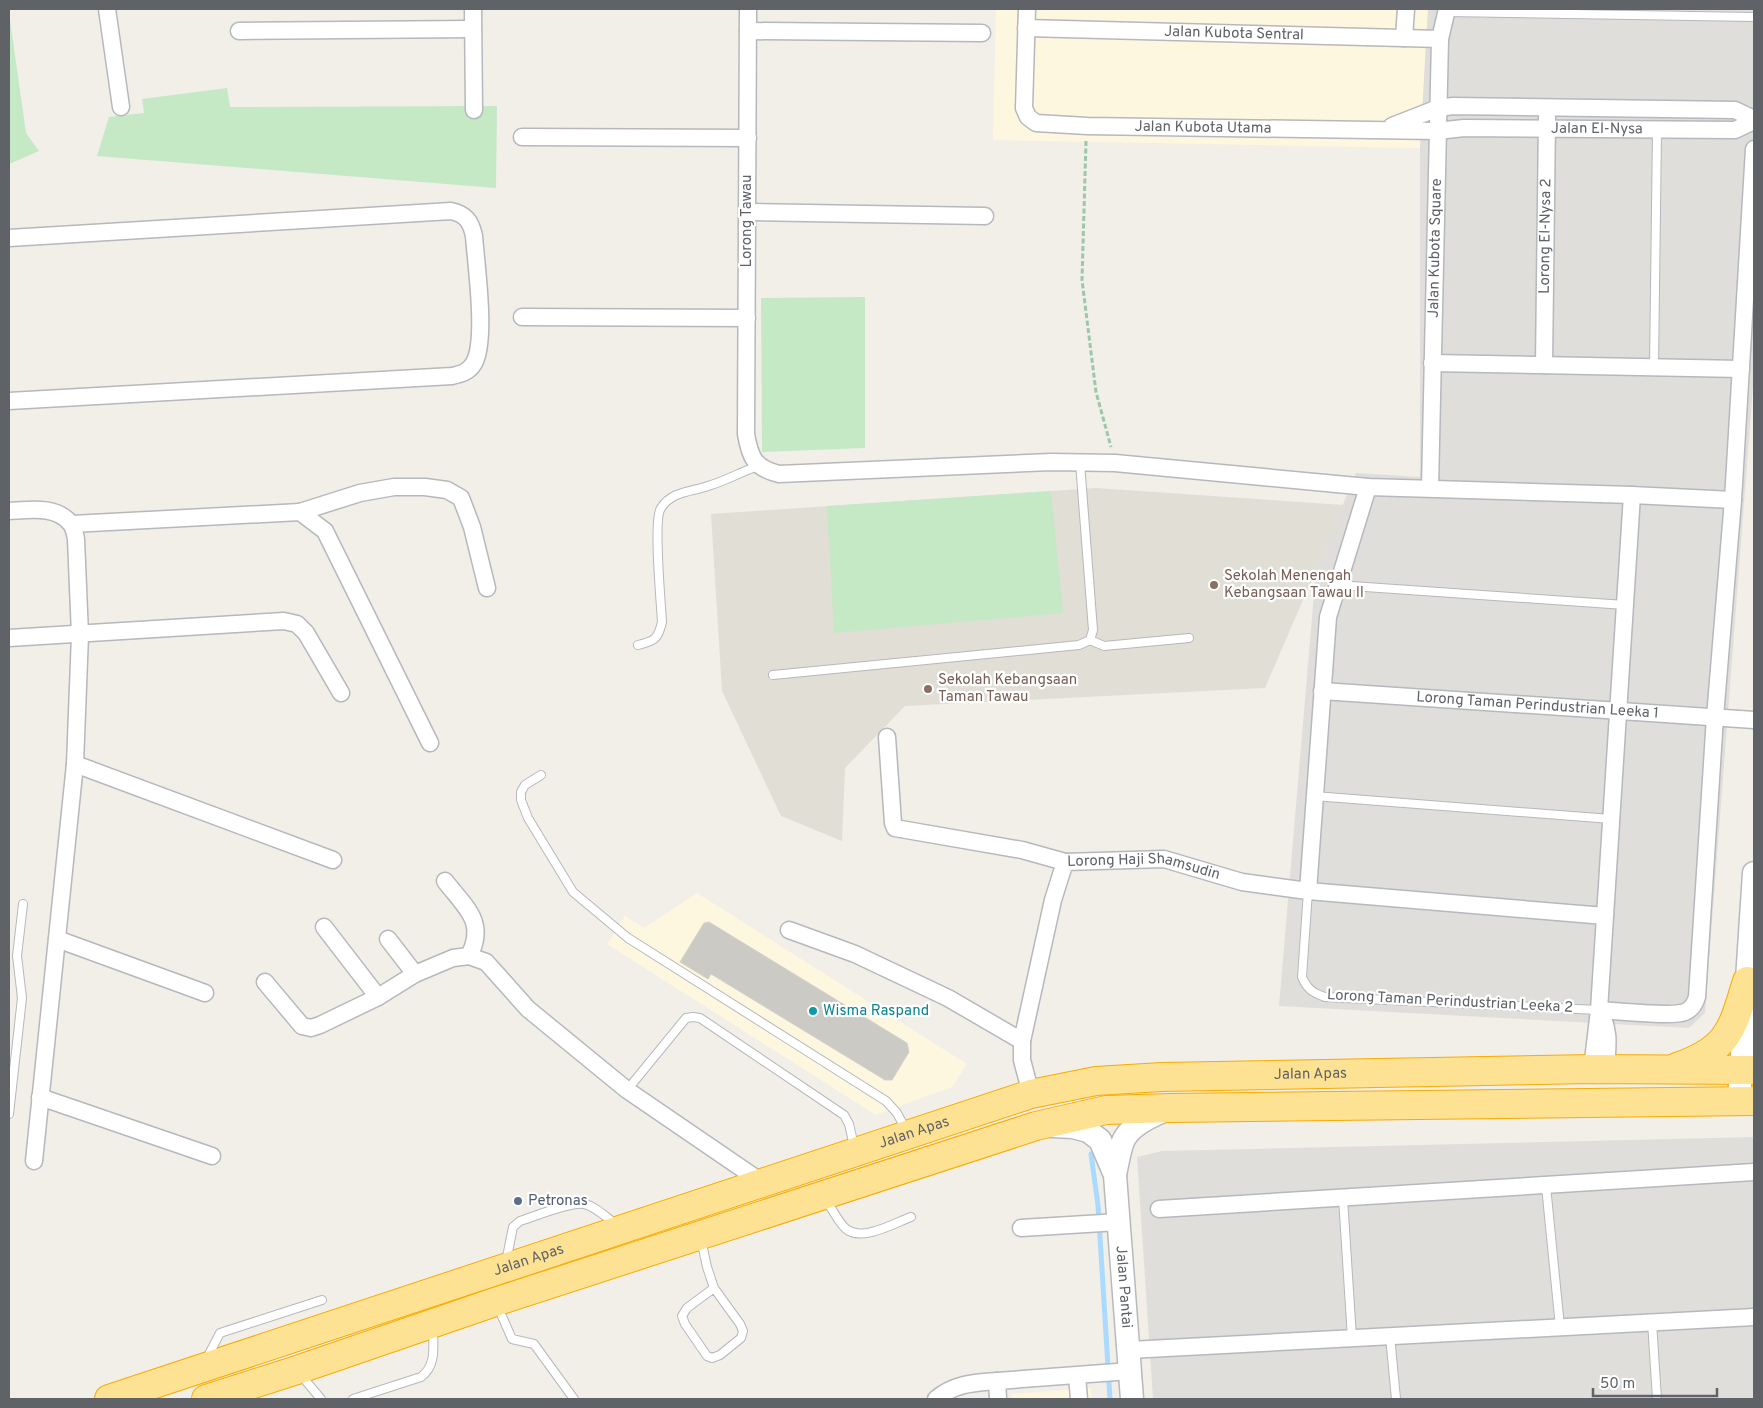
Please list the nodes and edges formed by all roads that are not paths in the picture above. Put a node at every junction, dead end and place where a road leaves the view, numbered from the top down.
1 (108, 9) edge
2 (473, 9) edge
3 (748, 9) edge
4 (1027, 9) edge
5 (1406, 9) edge
6 (1447, 10) edge
7 (1754, 17) edge
8 (1026, 28) junction
9 (473, 30) junction
10 (239, 31) dead end
11 (748, 31) junction
12 (982, 33) dead end
13 (1404, 38) junction
14 (1440, 39) junction
15 (121, 107) dead end
16 (1547, 107) junction
17 (1438, 108) junction
18 (474, 110) dead end
19 (1754, 120) edge
20 (1547, 128) junction
21 (1381, 130) junction
22 (1437, 131) junction
23 (1657, 131) junction
24 (522, 136) dead end
25 (748, 138) junction
26 (1754, 149) edge
27 (747, 212) junction
28 (985, 216) dead end
29 (9, 238) edge
30 (522, 317) dead end
31 (747, 318) junction
32 (1432, 362) junction
33 (1544, 365) junction
34 (1654, 367) junction
35 (1741, 369) junction
36 (9, 401) edge
37 (1080, 463) junction
38 (758, 466) junction
39 (1368, 487) junction
40 (1430, 488) junction
41 (1632, 495) junction
42 (1733, 500) junction
43 (9, 511) edge
44 (300, 512) junction
45 (72, 524) junction
46 (1337, 585) junction
47 (487, 588) dead end
48 (1625, 605) junction
49 (80, 635) junction
50 (9, 638) edge
51 (1189, 638) dead end
52 (1090, 640) junction
53 (638, 645) dead end
54 (773, 676) dead end
55 (1322, 691) junction
56 (341, 693) dead end
57 (1618, 711) junction
58 (1715, 717) junction
59 (1754, 720) edge
60 (887, 737) dead end
61 (430, 743) dead end
62 (76, 764) junction
63 (541, 774) dead end
64 (1314, 796) junction
65 (1611, 818) junction
66 (333, 860) dead end
67 (1066, 862) junction
68 (1754, 873) edge
69 (445, 881) dead end
70 (1308, 891) junction
71 (23, 904) dead end
72 (1605, 916) junction
73 (324, 928) dead end
74 (790, 930) dead end
75 (1752, 936) edge
76 (57, 939) junction
77 (388, 939) dead end
78 (469, 956) junction
79 (415, 974) junction
80 (265, 982) dead end
81 (1751, 991) edge
82 (206, 992) dead end
83 (378, 997) junction
84 (1599, 1010) junction
85 (1022, 1041) junction
86 (1599, 1070) junction
87 (1669, 1070) junction
88 (1748, 1070) edge
89 (1444, 1073) junction
90 (627, 1090) junction
91 (1031, 1094) junction
92 (40, 1097) junction
93 (1594, 1104) junction
94 (1749, 1107) edge
95 (1170, 1108) junction
96 (9, 1114) edge
97 (1036, 1126) junction
98 (908, 1134) junction
99 (856, 1153) junction
100 (212, 1156) dead end
101 (34, 1160) dead end
102 (1754, 1172) edge
103 (1115, 1175) junction
104 (763, 1183) junction
105 (1546, 1186) junction
106 (823, 1195) junction
107 (1343, 1198) junction
108 (1159, 1210) dead end
109 (911, 1217) dead end
110 (1113, 1222) junction
111 (1021, 1228) dead end
112 (624, 1230) junction
113 (700, 1235) junction
114 (505, 1267) junction
115 (714, 1288) junction
116 (322, 1300) dead end
117 (495, 1302) junction
118 (1754, 1317) edge
119 (1652, 1322) junction
120 (433, 1324) junction
121 (1560, 1327) junction
122 (1390, 1336) junction
123 (1352, 1338) junction
124 (1126, 1365) junction
125 (202, 1369) junction
126 (297, 1370) junction
127 (1085, 1375) junction
128 (997, 1381) junction
129 (109, 1399) edge
130 (206, 1399) edge
131 (321, 1399) edge
132 (353, 1399) edge
133 (574, 1399) edge
134 (936, 1399) edge
135 (998, 1399) edge
136 (1079, 1399) edge
137 (1132, 1399) edge
138 (1396, 1399) edge
139 (1657, 1399) edge

1 - 15 street
2 - 9 street
3 - 11 street, Lorong Tawau
4 - 8 street
5 - 13 street
6 - 7 lane
6 - 14 street, Jalan Kubota Square
8 - 13 street, Jalan Kubota Sentral
8 - 21 street, Jalan Kubota Utama
9 - 10 street
9 - 18 street
11 - 12 street
11 - 25 street, Lorong Tawau
13 - 14 street, Jalan Kubota Sentral
14 - 17 street, Jalan Kubota Square
16 - 17 street, Jalan El-Nysa
16 - 19 street, Jalan El-Nysa
16 - 20 street, Lorong El-Nysa 2
17 - 21 street, Jalan Kubota Utama
17 - 22 street, Jalan Kubota Square
19 - 23 street, Jalan El-Nysa
20 - 22 street, Jalan El-Nysa
20 - 23 street, Jalan El-Nysa
20 - 33 street, Lorong El-Nysa 2
21 - 22 street, Jalan Kubota Utama
22 - 32 street, Jalan Kubota Square
23 - 34 lane
24 - 25 street
25 - 27 street, Lorong Tawau
26 - 35 street
27 - 28 street
27 - 31 street, Lorong Tawau
29 - 36 street
30 - 31 street
31 - 38 street, Lorong Tawau
32 - 33 street
32 - 40 street, Jalan Kubota Square
33 - 34 street
34 - 35 street
35 - 42 street
37 - 38 street
37 - 39 street
37 - 52 lane
38 - 53 lane
39 - 40 street
39 - 46 street
40 - 41 street
41 - 42 street
41 - 48 street
42 - 58 street
43 - 45 street
44 - 45 street
44 - 47 street
44 - 61 street
45 - 49 street
46 - 48 lane
46 - 55 street
48 - 57 street
49 - 50 street
49 - 56 street
49 - 62 street
51 - 52 lane
52 - 54 lane
55 - 57 street, Lorong Taman Perindustrian Leeka 1
55 - 64 street
57 - 58 street, Lorong Taman Perindustrian Leeka 1
57 - 65 street
58 - 59 street, Lorong Taman Perindustrian Leeka 1
58 - 84 street
60 - 67 street
62 - 66 street
62 - 76 street
63 - 98 lane
64 - 65 lane
64 - 70 street
65 - 72 street
67 - 70 street, Lorong Haji Shamsudin
67 - 85 street, Lorong Haji Shamsudin
68 - 75 street
69 - 78 street
70 - 72 street, Lorong Haji Shamsudin
70 - 84 lane, Lorong Taman Perindustrian Leeka 2
71 - 96 lane
72 - 84 street
73 - 83 street
74 - 85 street
75 - 81 street
76 - 82 street
76 - 92 street
77 - 79 street
78 - 79 street
78 - 90 street
79 - 83 street
80 - 83 street
81 - 87 highway
81 - 88 street
84 - 86 street
85 - 91 street, Lorong Haji Shamsudin
86 - 87 highway, Jalan Apas
86 - 89 highway, Jalan Apas
87 - 88 highway, Jalan Apas
88 - 94 street
89 - 91 highway, Jalan Apas
89 - 93 highway
90 - 99 lane
90 - 104 street
91 - 98 highway, Jalan Apas
92 - 100 street
92 - 101 street
93 - 94 highway, Jalan Apas
93 - 95 highway, Jalan Apas
95 - 97 highway, Jalan Apas
95 - 103 street
97 - 103 street
97 - 106 highway, Jalan Apas
98 - 99 highway, Jalan Apas
99 - 104 highway, Jalan Apas
102 - 105 street
103 - 110 street, Jalan Pantai
104 - 112 highway, Jalan Apas
105 - 107 street
105 - 121 lane
106 - 109 lane
106 - 113 highway, Jalan Apas
107 - 108 street
107 - 123 lane
110 - 111 street
110 - 124 street, Jalan Pantai
112 - 114 highway, Jalan Apas
112 - 114 lane
113 - 115 lane
113 - 117 highway, Jalan Apas
114 - 125 highway, Jalan Apas
115 - 115 lane
116 - 125 lane
117 - 120 highway, Jalan Apas
117 - 133 lane
118 - 119 street
119 - 121 street
119 - 139 lane
120 - 126 highway, Jalan Apas
120 - 132 lane
121 - 122 street
122 - 123 street
122 - 138 lane
123 - 124 street
124 - 127 street
124 - 137 street, Jalan Pantai
125 - 129 highway, Jalan Apas
126 - 130 highway, Jalan Apas
126 - 131 lane
127 - 128 street
127 - 136 street
128 - 134 street
128 - 135 street

